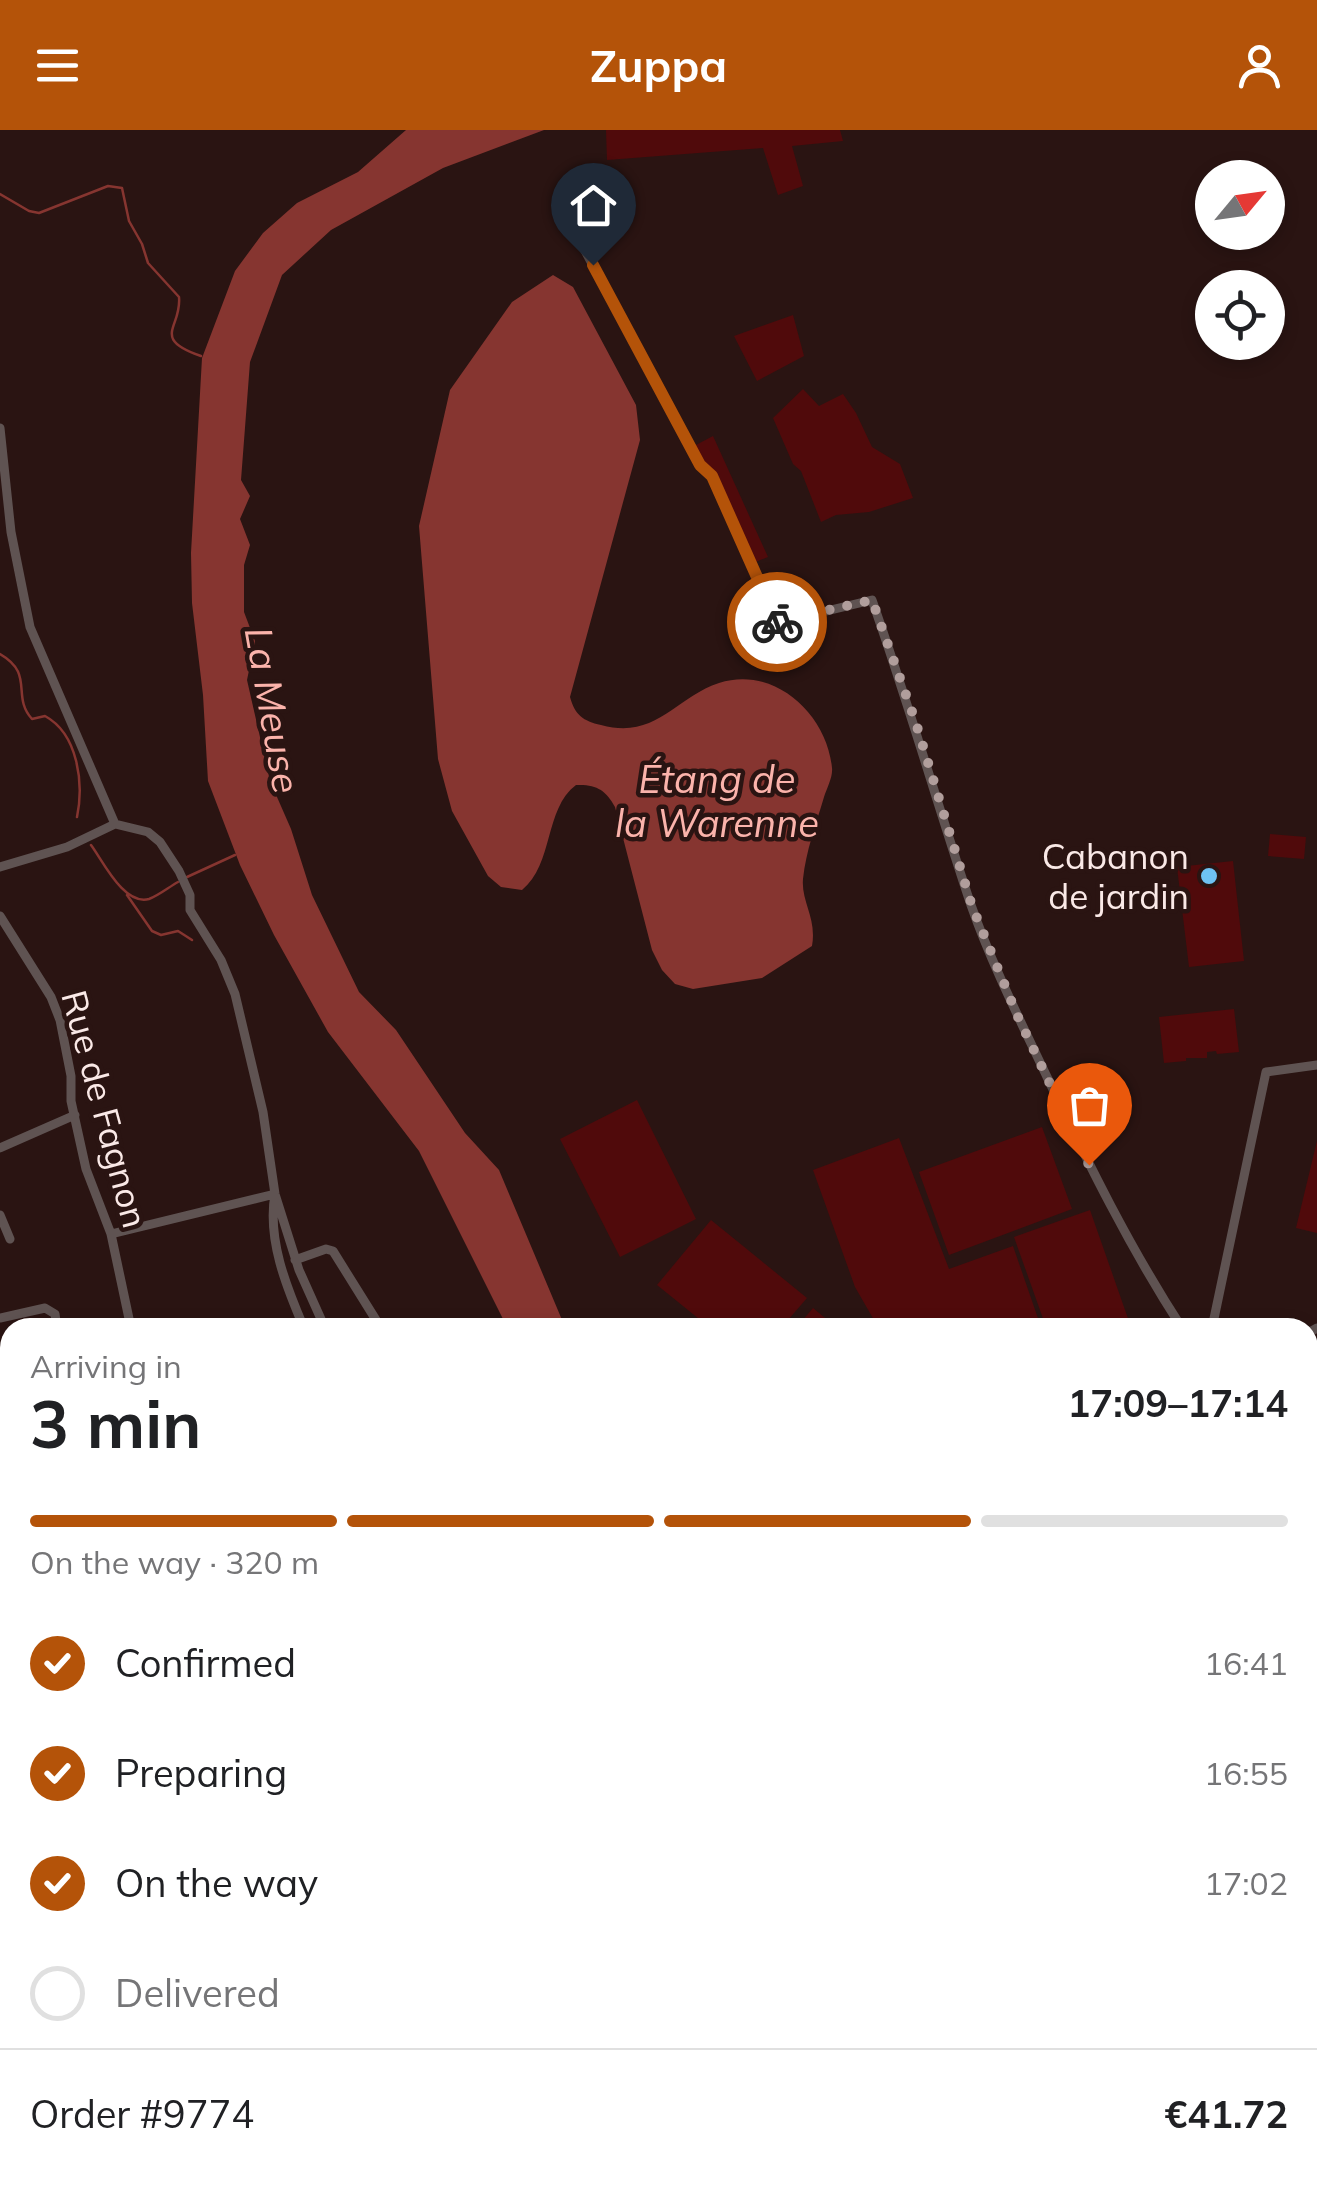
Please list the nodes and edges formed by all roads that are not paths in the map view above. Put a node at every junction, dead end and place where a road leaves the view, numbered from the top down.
1 (575, 232) dead end
2 (0, 428) edge
3 (115, 824) junction
4 (0, 866) edge
5 (0, 916) edge
6 (1317, 1065) edge
7 (76, 1115) junction
8 (0, 1148) edge
9 (276, 1194) junction
10 (0, 1215) edge
11 (111, 1234) junction
12 (10, 1239) dead end
13 (295, 1260) junction
14 (0, 1318) edge
15 (56, 1318) edge
16 (129, 1318) edge
17 (300, 1318) edge
18 (321, 1318) edge
19 (375, 1318) edge
20 (1176, 1318) edge
21 (1214, 1318) edge

1 - 20 street
2 - 3 street
3 - 4 street
3 - 9 street
5 - 7 street, Rue de Fagnon
6 - 21 street
7 - 8 street
7 - 11 street, Rue de Fagnon
9 - 11 street
9 - 13 street
9 - 17 street
10 - 12 street
11 - 16 street, Rue de Fagnon
13 - 18 street
13 - 19 street
14 - 15 street

